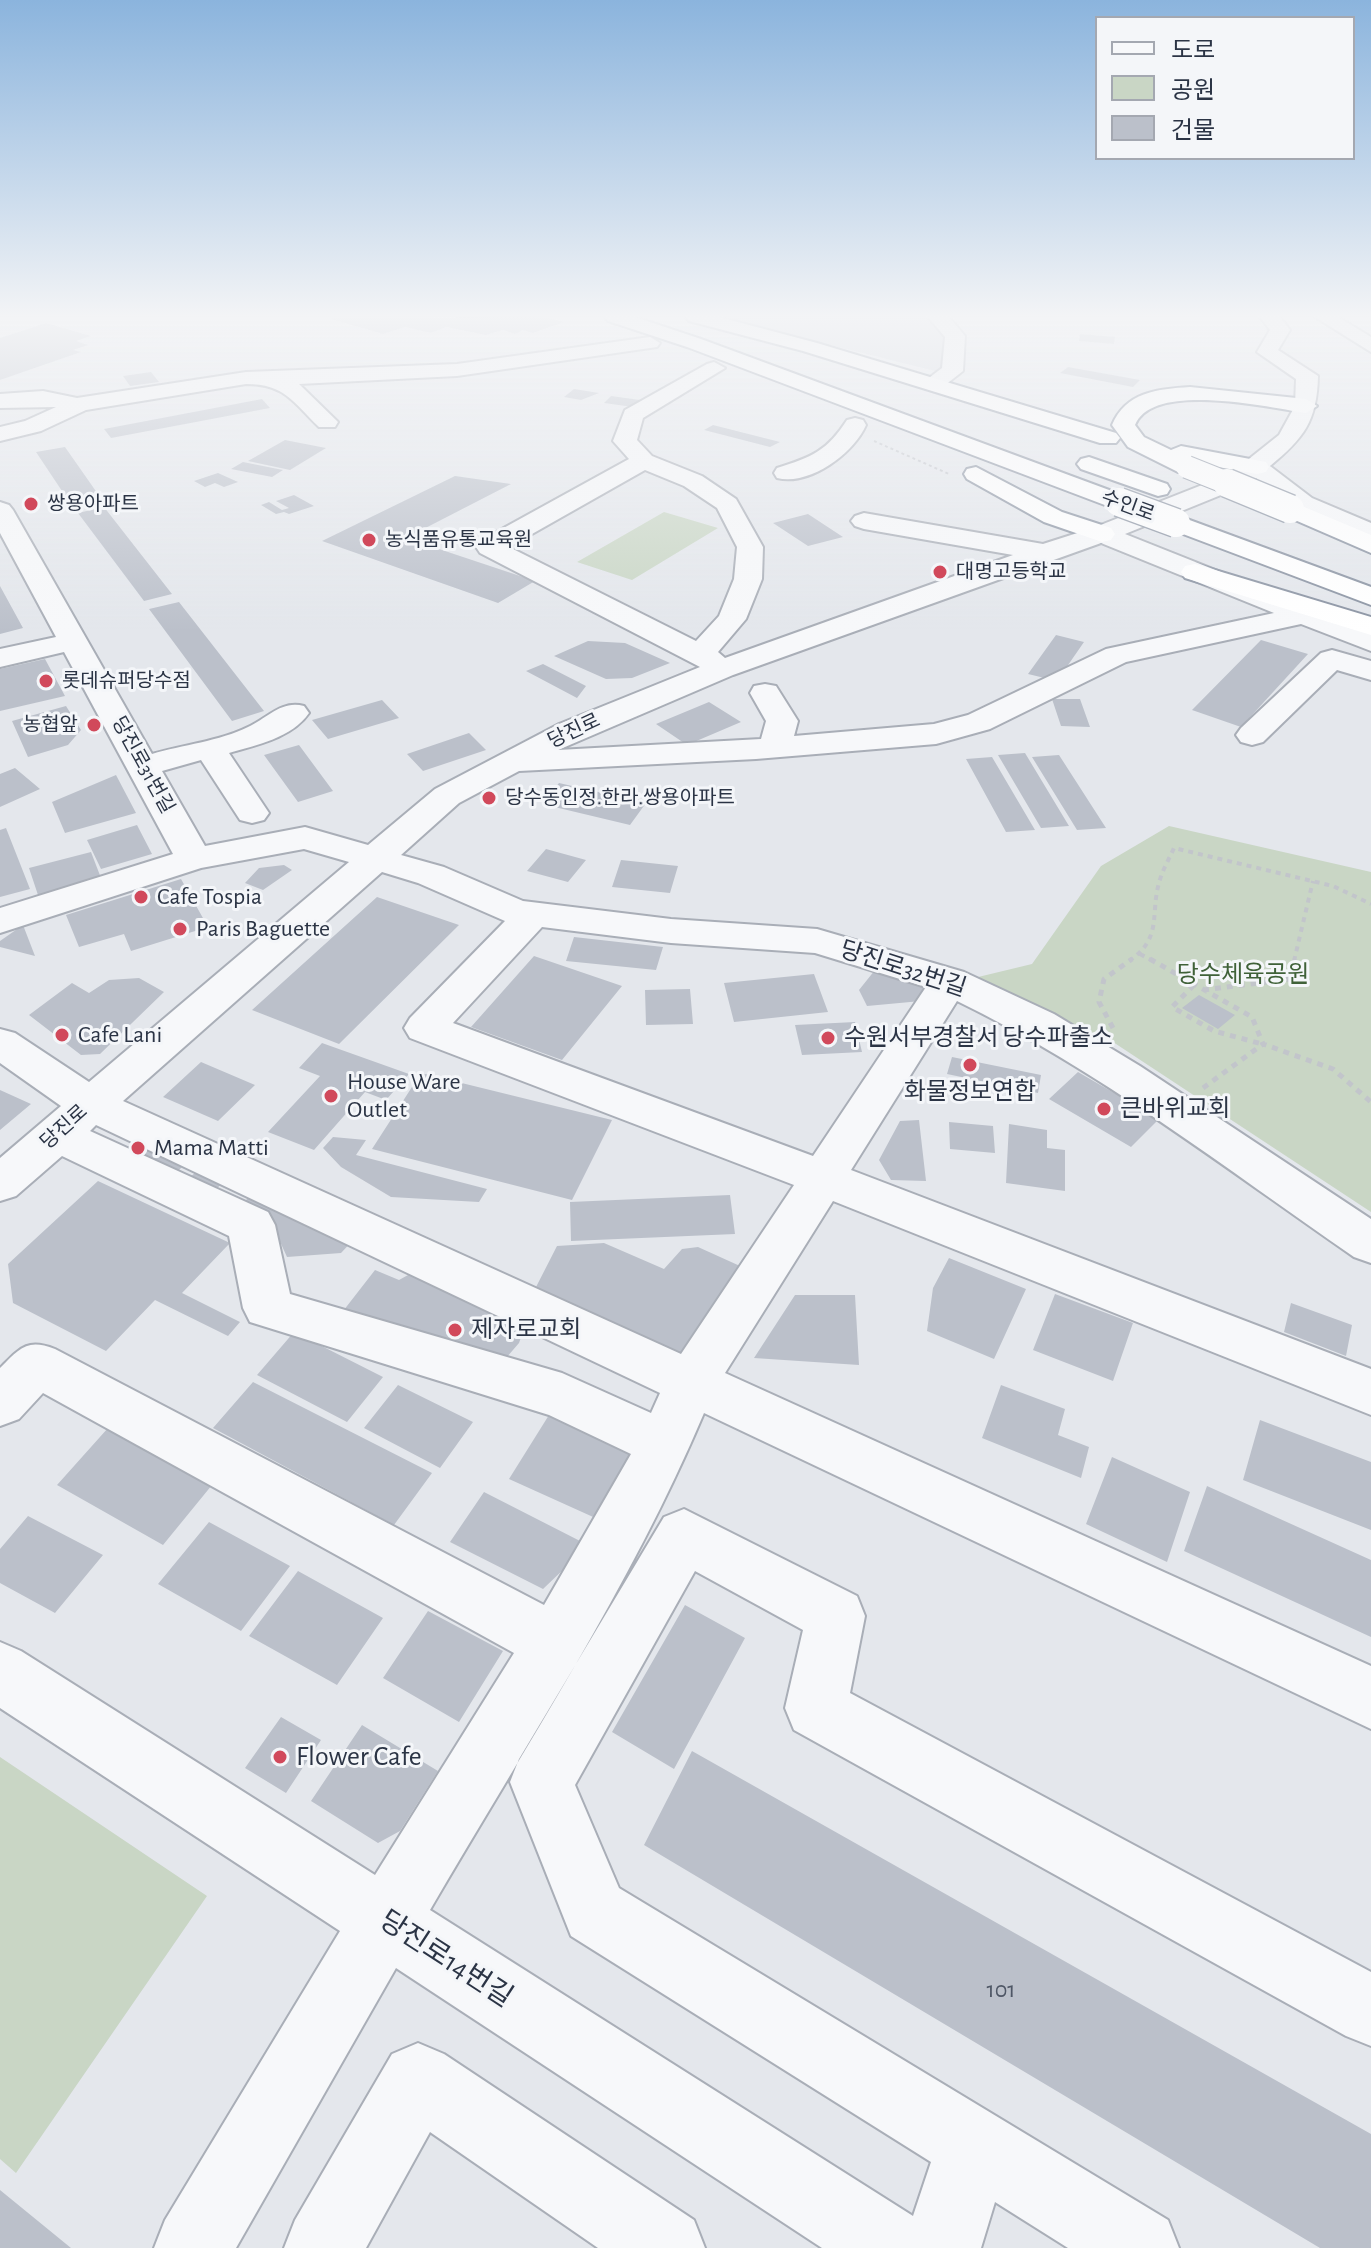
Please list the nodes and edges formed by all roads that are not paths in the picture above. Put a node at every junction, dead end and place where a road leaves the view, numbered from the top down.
1 (42, 422) edge
2 (631, 422) edge
3 (847, 422) edge
4 (905, 422) edge
5 (1056, 422) edge
6 (1125, 422) edge
7 (1298, 422) edge
8 (855, 425) junction
9 (0, 434) edge
10 (1108, 438) dead end
11 (1069, 457) dead end
12 (1184, 460) junction
13 (644, 461) junction
14 (1257, 467) junction
15 (786, 473) dead end
16 (0, 510) edge
17 (1221, 512) dead end
18 (864, 521) dead end
19 (1288, 522) junction
20 (1371, 532) edge
21 (1102, 534) junction
22 (1371, 545) edge
23 (1045, 552) junction
24 (1371, 565) edge
25 (1195, 572) junction
26 (1371, 597) edge
27 (1304, 615) junction
28 (1371, 626) edge
29 (75, 641) junction
30 (1371, 642) edge
31 (0, 658) edge
32 (711, 662) junction
33 (1371, 671) edge
34 (765, 693) dead end
35 (293, 713) dead end
36 (1252, 735) dead end
37 (775, 747) junction
38 (209, 748) junction
39 (511, 763) junction
40 (143, 766) junction
41 (252, 813) dead end
42 (194, 859) junction
43 (375, 860) junction
44 (532, 915) junction
45 (0, 921) edge
46 (950, 981) junction
47 (0, 1043) edge
48 (73, 1119) junction
49 (823, 1178) junction
50 (0, 1184) edge
51 (1371, 1244) edge
52 (691, 1382) junction
53 (1371, 1392) edge
54 (0, 1403) edge
55 (665, 1445) junction
56 (555, 1643) junction
57 (0, 1672) edge
58 (1371, 1698) edge
59 (385, 1919) junction
60 (1371, 2011) edge
61 (973, 2147) junction
62 (193, 2248) edge
63 (323, 2248) edge
64 (666, 2248) edge
65 (892, 2248) edge
66 (942, 2248) edge
67 (1140, 2248) edge

1 - 9 street
2 - 13 street
3 - 8 highway
4 - 26 highway, 수인로, bridge
5 - 10 highway
6 - 12 highway
7 - 14 street, 당진로
8 - 15 street
8 - 21 highway
11 - 17 highway, 수인로
12 - 14 highway
12 - 19 highway, bridge
13 - 32 street
13 - 32 street
14 - 20 street
14 - 21 street, 당진로
16 - 29 street, 당진로31번길
18 - 23 street
19 - 22 highway
19 - 24 highway
21 - 23 street, 당진로
21 - 25 street
23 - 32 street, 당진로
25 - 27 street
25 - 28 highway
27 - 30 street
27 - 37 street
29 - 31 street
29 - 40 street, 당진로31번길
32 - 39 street, 당진로
33 - 36 street
34 - 37 street
35 - 38 street
37 - 39 street
38 - 40 street
38 - 41 street
39 - 43 street, 당진로
40 - 42 street, 당진로31번길
42 - 43 street
42 - 45 street
43 - 44 street, 당진로32번길
43 - 48 street, 당진로
44 - 46 street, 당진로32번길
44 - 49 street
46 - 49 street
46 - 51 street, 당진로32번길
47 - 48 street
48 - 50 street, 당진로
48 - 52 street
48 - 55 street
49 - 52 street
49 - 53 street
52 - 55 street
52 - 58 street
54 - 56 street
55 - 56 street
56 - 59 street
57 - 59 street, 당진로14번길
59 - 62 street
59 - 65 street, 당진로14번길
60 - 61 street
61 - 66 street
61 - 67 street
63 - 64 street

